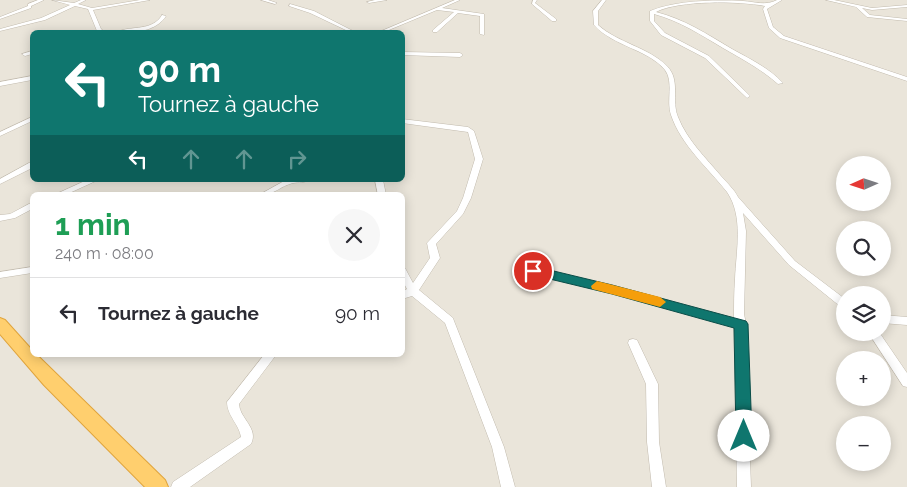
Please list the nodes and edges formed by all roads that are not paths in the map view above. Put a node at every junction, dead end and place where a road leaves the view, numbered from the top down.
1 (42, 0) edge
2 (54, 0) edge
3 (84, 0) edge
4 (148, 0) edge
5 (263, 0) edge
6 (386, 0) edge
7 (455, 0) edge
8 (536, 0) edge
9 (604, 0) edge
10 (780, 0) edge
11 (828, 0) edge
12 (666, 1) edge
13 (369, 2) dead end
14 (275, 3) dead end
15 (75, 4) junction
16 (290, 5) dead end
17 (769, 5) junction
18 (907, 6) edge
19 (858, 7) junction
20 (92, 9) junction
21 (437, 9) junction
22 (652, 12) junction
23 (456, 13) junction
24 (164, 16) dead end
25 (0, 18) edge
26 (554, 20) dead end
27 (907, 20) edge
28 (0, 30) edge
29 (99, 30) edge
30 (130, 30) edge
31 (349, 30) edge
32 (386, 30) edge
33 (435, 31) dead end
34 (482, 34) dead end
35 (30, 53) edge
36 (405, 53) edge
37 (25, 54) dead end
38 (460, 55) dead end
39 (30, 78) edge
40 (907, 79) edge
41 (780, 83) dead end
42 (0, 84) edge
43 (747, 96) dead end
44 (30, 120) edge
45 (405, 121) edge
46 (0, 134) edge
47 (30, 166) edge
48 (0, 182) edge
49 (89, 182) edge
50 (286, 182) edge
51 (65, 192) edge
52 (268, 192) edge
53 (735, 198) junction
54 (30, 207) edge
55 (0, 218) edge
56 (740, 218) junction
57 (756, 220) junction
58 (30, 270) edge
59 (533, 271) dead end
60 (0, 275) edge
61 (408, 293) edge
62 (836, 297) edge
63 (891, 320) edge
64 (907, 321) edge
65 (0, 324) edge
66 (741, 324) junction
67 (879, 341) edge
68 (632, 343) dead end
69 (269, 357) edge
70 (907, 382) edge
71 (158, 487) edge
72 (178, 487) edge
73 (508, 487) edge
74 (659, 487) edge
75 (744, 487) edge

1 - 25 street
2 - 15 street
3 - 15 street
4 - 20 street
5 - 14 street
6 - 13 street
7 - 21 street
8 - 26 street
9 - 53 street
10 - 17 street
11 - 19 street
12 - 17 street
12 - 22 street
15 - 20 street
15 - 28 street
16 - 31 street
17 - 40 street
18 - 19 street
19 - 27 street
20 - 29 street
21 - 23 street
21 - 32 street
22 - 41 street
22 - 43 street
23 - 33 street
23 - 34 street
24 - 30 street
35 - 37 street
36 - 38 street
39 - 42 street
44 - 46 street
45 - 61 street
47 - 48 street
49 - 51 street
50 - 52 street
53 - 56 street
53 - 57 street
54 - 55 street
56 - 57 street
56 - 66 street
57 - 62 street
58 - 60 street
59 - 66 street
61 - 73 street
63 - 64 street
65 - 71 highway
66 - 75 street
67 - 70 street
68 - 74 street
69 - 72 street

